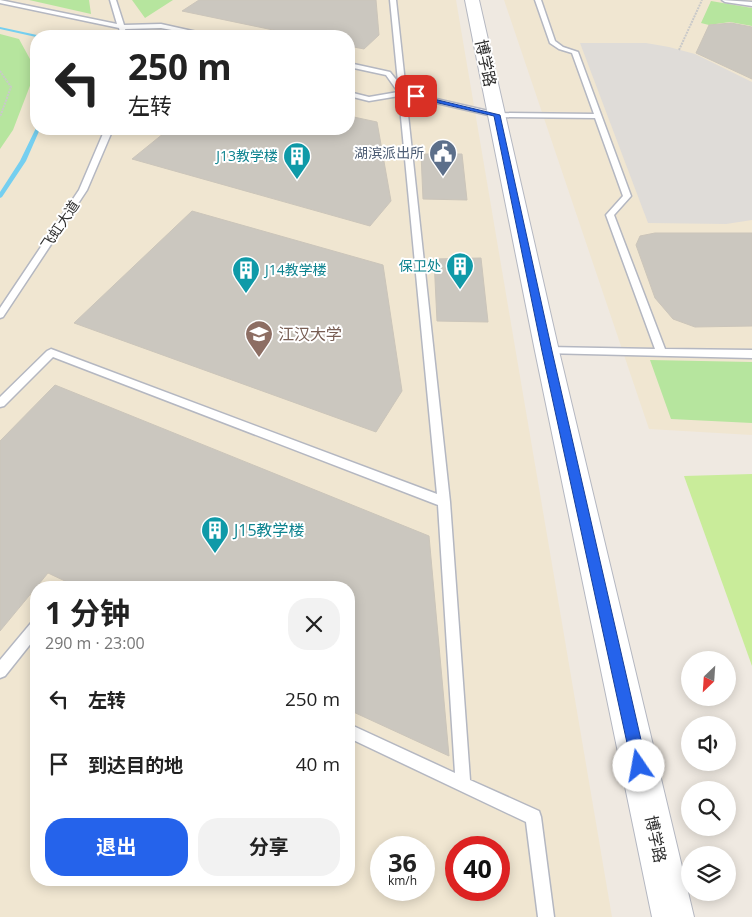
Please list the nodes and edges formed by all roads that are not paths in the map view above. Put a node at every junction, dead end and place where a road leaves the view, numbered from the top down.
1 (113, 0) edge
2 (393, 0) edge
3 (472, 0) edge
4 (538, 0) edge
5 (725, 0) edge
6 (0, 1) edge
7 (752, 4) edge
8 (122, 27) junction
9 (123, 30) edge
10 (181, 30) edge
11 (355, 66) edge
12 (402, 93) junction
13 (355, 96) edge
14 (497, 115) junction
15 (598, 116) junction
16 (107, 135) edge
17 (0, 315) edge
18 (547, 351) junction
19 (661, 353) junction
20 (752, 354) edge
21 (0, 403) edge
22 (444, 502) junction
23 (30, 634) edge
24 (0, 672) edge
25 (355, 734) edge
26 (463, 785) junction
27 (546, 917) edge
28 (673, 917) edge

1 - 8 lane
2 - 12 lane
3 - 14 street, 博学路
4 - 15 lane
5 - 7 lane
6 - 8 lane
8 - 9 lane
8 - 10 lane
11 - 12 lane
12 - 13 lane
12 - 14 lane
12 - 22 lane
14 - 15 lane
14 - 18 street, 博学路
15 - 19 lane
16 - 17 lane, 飞虹大道
18 - 19 lane
18 - 28 street, 博学路
19 - 20 lane
21 - 22 lane
22 - 26 lane
23 - 24 lane
25 - 26 lane
26 - 27 lane

